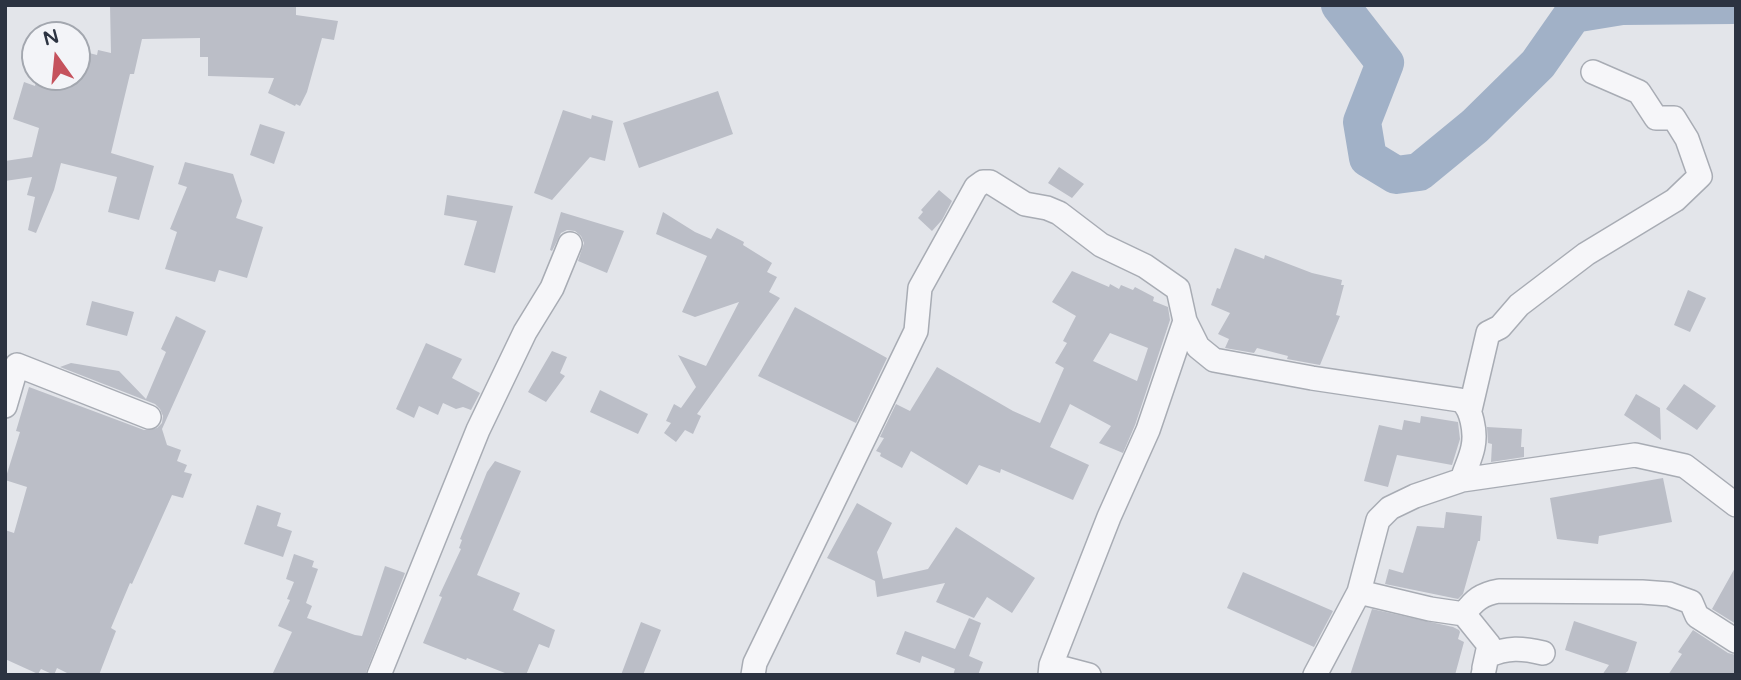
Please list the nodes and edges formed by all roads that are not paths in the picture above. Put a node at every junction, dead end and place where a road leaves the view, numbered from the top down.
1 (1593, 72) dead end
2 (570, 244) dead end
3 (1185, 321) junction
4 (5, 407) edge
5 (1470, 410) junction
6 (149, 417) dead end
7 (1462, 480) junction
8 (1736, 505) edge
9 (1359, 592) junction
10 (1464, 614) junction
11 (1736, 642) edge
12 (1543, 653) dead end
13 (1051, 670) edge
14 (379, 675) edge
15 (754, 675) edge
16 (1089, 675) edge
17 (1315, 675) edge
18 (1483, 675) edge

1 - 5 street
2 - 14 street
3 - 5 street
3 - 13 street
3 - 15 street
4 - 6 street
5 - 7 street
7 - 8 street
7 - 9 street
9 - 10 street
9 - 17 street
10 - 11 street
10 - 18 street
12 - 18 street
13 - 16 street

